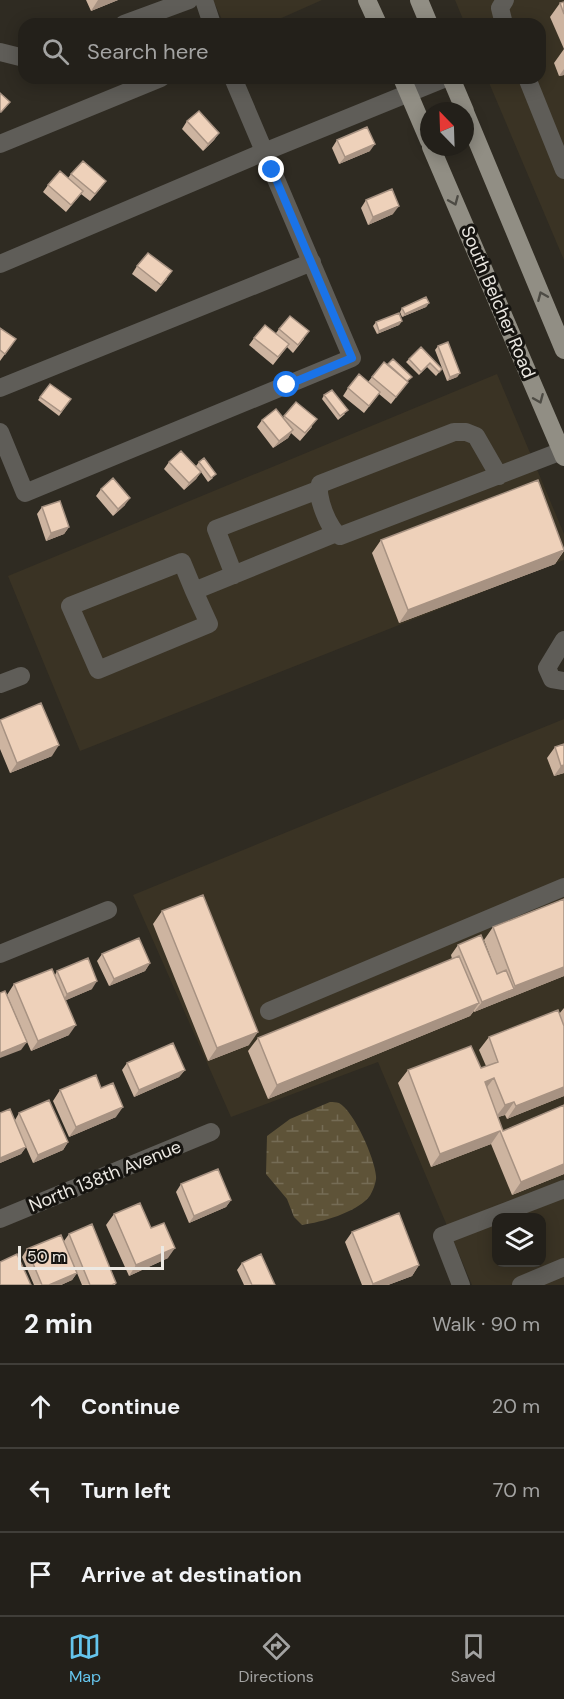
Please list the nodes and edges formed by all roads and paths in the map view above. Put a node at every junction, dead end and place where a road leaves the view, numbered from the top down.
1 (189, 0) edge
2 (204, 0) edge
3 (368, 0) edge
4 (419, 0) edge
5 (505, 0) edge
6 (140, 18) edge
7 (211, 18) edge
8 (376, 18) edge
9 (426, 18) edge
10 (502, 18) edge
11 (0, 52) edge
12 (18, 56) edge
13 (146, 84) edge
14 (236, 84) edge
15 (454, 84) edge
16 (528, 84) edge
17 (405, 86) edge
18 (461, 102) edge
19 (420, 120) edge
20 (474, 133) edge
21 (0, 144) edge
22 (264, 152) junction
23 (435, 156) edge
24 (564, 170) edge
25 (312, 262) junction
26 (0, 264) edge
27 (564, 350) edge
28 (0, 388) edge
29 (0, 432) edge
30 (563, 454) edge
31 (499, 476) junction
32 (318, 490) junction
33 (334, 534) junction
34 (234, 575) junction
35 (194, 591) junction
36 (564, 640) edge
37 (21, 676) dead end
38 (564, 681) edge
39 (0, 684) edge
40 (564, 887) edge
41 (108, 910) dead end
42 (0, 954) edge
43 (269, 1011) dead end
44 (211, 1132) dead end
45 (564, 1189) edge
46 (0, 1219) edge
47 (564, 1267) edge
48 (461, 1285) edge
49 (521, 1285) edge

1 - 6 street
2 - 7 street
3 - 8 main road
4 - 9 main road
5 - 10 street
11 - 12 street
13 - 21 street
14 - 22 street
15 - 18 main road
16 - 24 street
17 - 19 main road
17 - 22 street
27 -> 20 main road
22 - 25 street
22 - 26 street
23 -> 30 main road, South Belcher Road
25 - 28 street
25 - 29 street
30 - 31 street
31 - 32 street
31 - 33 street
32 - 33 street
32 - 34 street
33 - 34 street
34 - 35 street
35 - 35 street
36 - 38 street
37 - 39 street
40 - 43 street
41 - 42 street
44 - 46 street, North 138th Avenue
45 - 48 street
47 - 49 street

